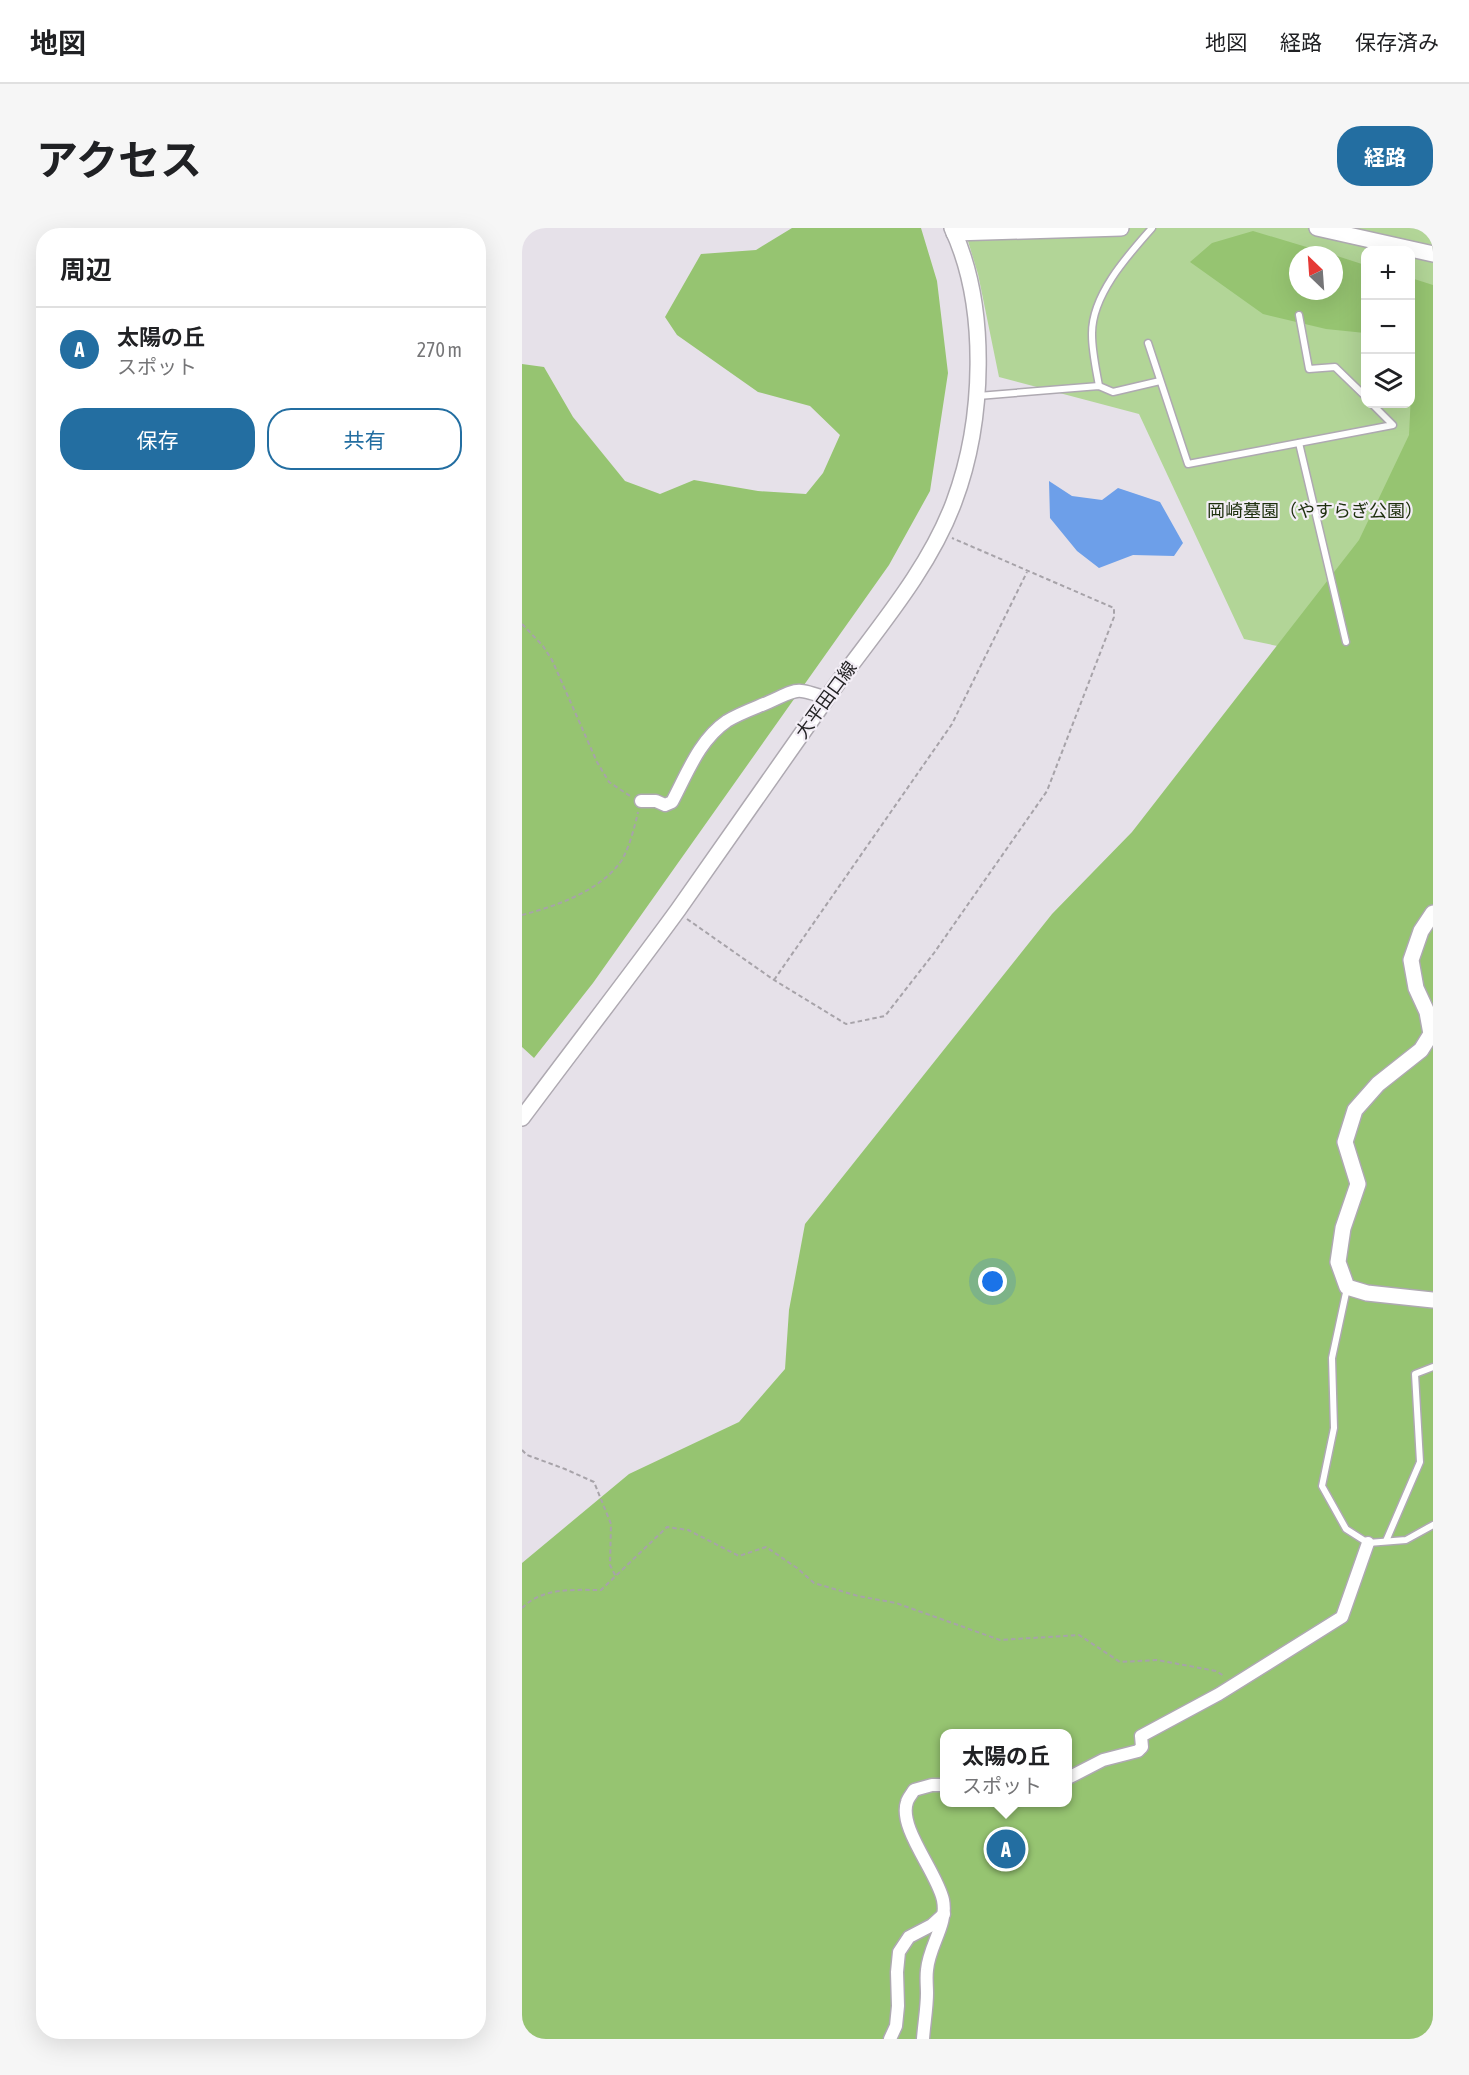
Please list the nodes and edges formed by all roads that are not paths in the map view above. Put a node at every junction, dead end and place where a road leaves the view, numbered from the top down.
1 (1121, 228) edge
2 (1152, 228) edge
3 (1317, 228) edge
4 (953, 230) edge
5 (1348, 232) edge
6 (1433, 254) edge
7 (1299, 315) dead end
8 (1148, 344) dead end
9 (1160, 381) junction
10 (1099, 386) junction
11 (1361, 393) edge
12 (976, 396) junction
13 (1376, 408) edge
14 (1299, 443) junction
15 (1346, 642) dead end
16 (826, 698) junction
17 (641, 801) road end
18 (1433, 914) edge
19 (522, 1118) edge
20 (1347, 1287) junction
21 (1433, 1300) edge
22 (1433, 1367) edge
23 (1433, 1525) edge
24 (1386, 1541) dead end
25 (1368, 1543) junction
26 (1072, 1776) edge
27 (940, 1785) edge
28 (945, 1914) junction
29 (890, 2039) edge
30 (923, 2039) edge

1 - 4 street
2 - 10 lane
3 - 5 street
4 - 12 street, 大平田口線
5 - 6 street
7 - 11 lane
8 - 9 lane
9 - 10 lane
9 - 14 lane
10 - 12 lane
12 - 16 street, 大平田口線
13 - 14 lane
14 - 15 lane
16 - 17 street
16 - 19 street, 大平田口線
18 - 20 street
20 - 21 street
20 - 25 lane
22 - 24 lane
23 - 25 lane
25 - 26 street
27 - 28 street
28 - 29 street
28 - 30 street

